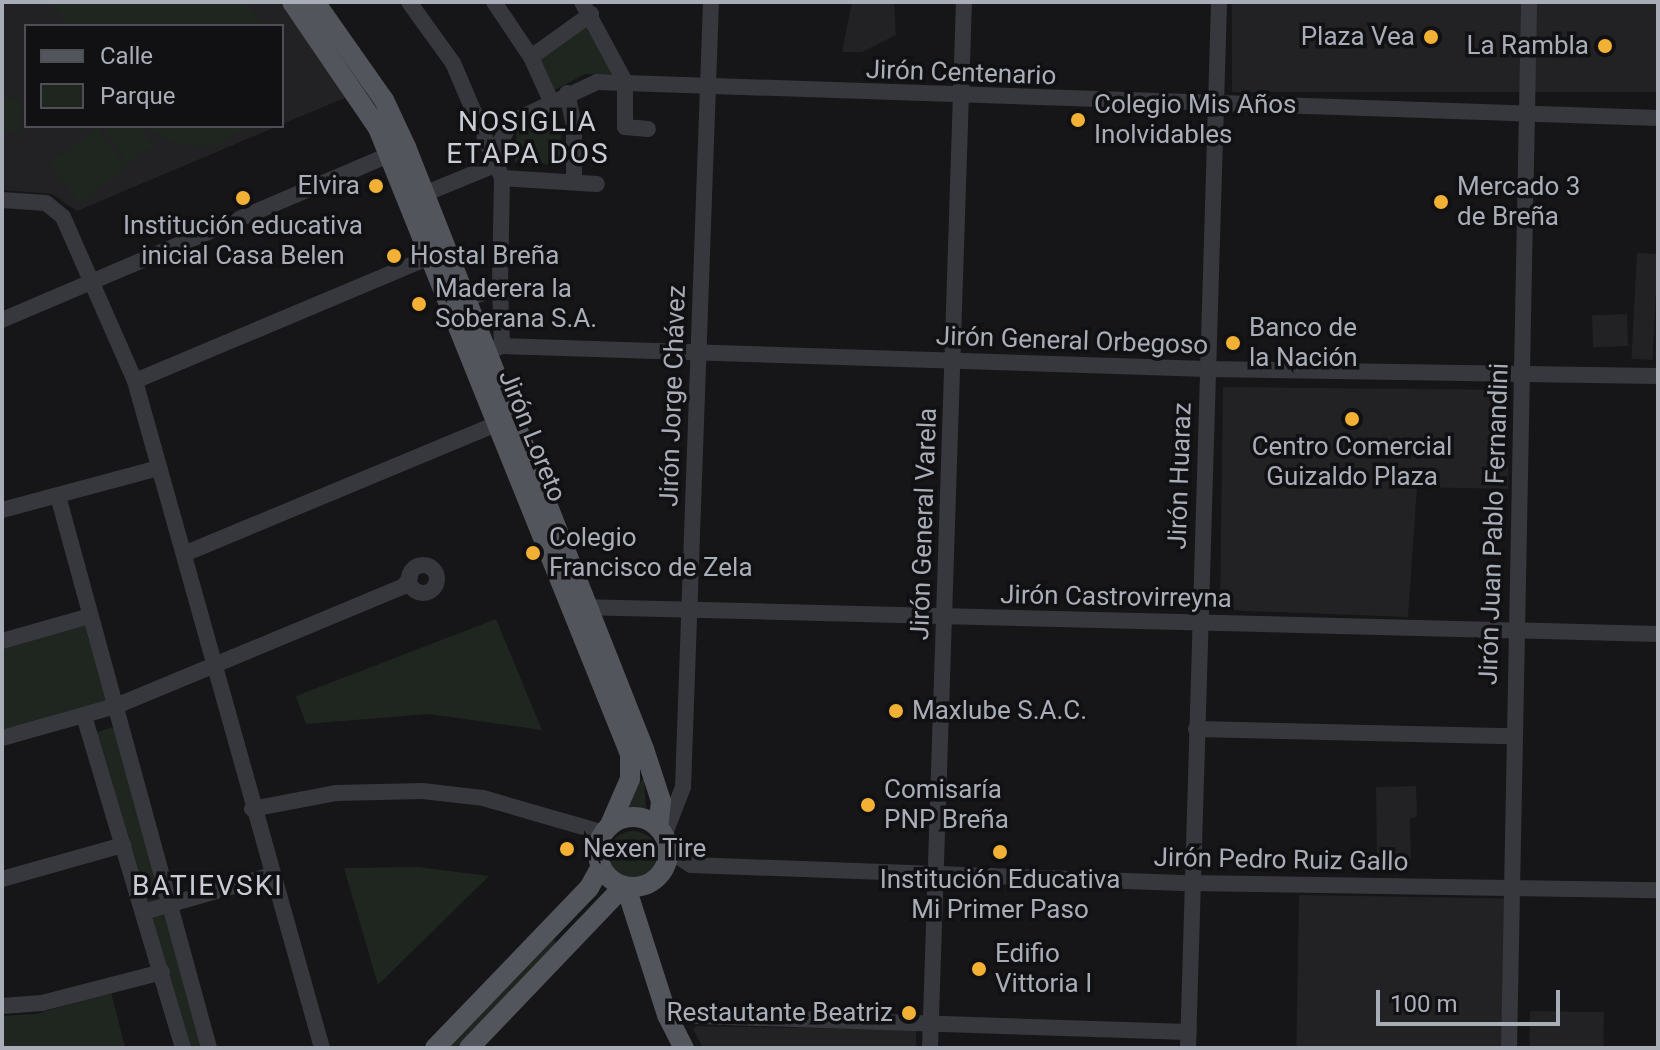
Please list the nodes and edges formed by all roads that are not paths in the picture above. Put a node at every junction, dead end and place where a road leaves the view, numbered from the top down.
1 (292, 2) edge
2 (315, 2) edge
3 (409, 2) edge
4 (494, 2) edge
5 (711, 2) edge
6 (964, 2) edge
7 (1219, 2) edge
8 (1529, 2) edge
9 (586, 8) edge
10 (531, 57) junction
11 (625, 82) junction
12 (709, 86) junction
13 (567, 93) junction
14 (961, 97) junction
15 (551, 101) junction
16 (1216, 105) junction
17 (1526, 113) junction
18 (1658, 118) edge
19 (511, 122) junction
20 (648, 129) dead end
21 (485, 135) junction
22 (398, 151) junction
23 (497, 166) junction
24 (574, 182) junction
25 (597, 184) dead end
26 (424, 194) junction
27 (2, 200) edge
28 (439, 254) junction
29 (94, 282) junction
30 (500, 286) junction
31 (466, 300) junction
32 (2, 320) edge
33 (494, 349) junction
34 (698, 352) junction
35 (954, 362) junction
36 (1207, 369) junction
37 (1522, 374) junction
38 (1658, 376) edge
39 (135, 381) junction
40 (498, 423) junction
41 (159, 468) junction
42 (58, 496) junction
43 (2, 510) edge
44 (184, 554) junction
45 (409, 584) dead end
46 (692, 606) junction
47 (581, 607) junction
48 (90, 616) junction
49 (945, 617) junction
50 (1200, 623) junction
51 (1515, 630) junction
52 (1658, 634) edge
53 (2, 641) edge
54 (213, 666) junction
55 (116, 706) junction
56 (84, 716) junction
57 (1196, 729) junction
58 (1512, 736) junction
59 (2, 738) edge
60 (252, 809) junction
61 (607, 830) junction
62 (663, 838) junction
63 (123, 845) junction
64 (601, 866) junction
65 (933, 873) junction
66 (272, 875) junction
67 (2, 879) edge
68 (652, 882) junction
69 (1189, 883) junction
70 (625, 887) junction
71 (1511, 888) junction
72 (1658, 890) edge
73 (171, 905) junction
74 (143, 912) junction
75 (551, 927) junction
76 (643, 939) junction
77 (568, 944) junction
78 (162, 972) junction
79 (2, 1006) edge
80 (667, 1015) junction
81 (931, 1024) junction
82 (1188, 1040) edge
83 (183, 1048) edge
84 (209, 1048) edge
85 (322, 1048) edge
86 (435, 1048) edge
87 (469, 1048) edge
88 (684, 1048) edge
89 (930, 1048) edge
90 (1509, 1048) edge

1 - 22 main road
2 - 22 main road
3 - 21 street
4 - 10 street
5 - 12 street, Jirón Jorge Chávez
6 - 14 street, Jirón General Varela
7 - 16 street, Jirón Huaraz
8 - 17 street, Jirón Juan Pablo Fernandini
9 - 10 street
9 - 11 street
10 - 15 street
11 - 12 street, Jirón Centenario
11 - 13 street, Jirón Centenario
11 - 20 street
12 - 14 street, Jirón Centenario
12 - 34 street, Jirón Jorge Chávez
13 - 15 street, Jirón Centenario
13 - 24 street
14 - 16 street, Jirón Centenario
14 - 35 street, Jirón General Varela
15 - 19 street, Jirón Centenario
16 - 17 street, Jirón Centenario
16 - 36 street, Jirón Huaraz
17 - 18 street, Jirón Centenario
17 - 37 street, Jirón Juan Pablo Fernandini
19 - 21 street, Jirón Centenario
19 - 23 street
21 - 23 street
22 - 26 main road, Jirón Loreto
22 - 28 main road, Jirón Loreto
22 - 29 street
23 - 24 street
23 - 26 street
23 - 30 street, Jirón Loreto
24 - 25 street
26 - 28 main road, Jirón Loreto
27 - 29 street
28 - 31 main road, Jirón Loreto
28 - 39 street
28 - 40 main road, Jirón Loreto
29 - 32 street
29 - 39 street
30 - 31 street
30 - 33 street, Jirón Loreto
31 - 33 main road, Jirón Loreto
33 - 34 street, Jirón General Orbegoso
33 - 47 main road, Jirón Loreto
34 - 35 street, Jirón General Orbegoso
34 - 46 street, Jirón Jorge Chávez
35 - 36 street, Jirón General Orbegoso
35 - 49 street, Jirón General Varela
36 - 37 street, Jirón General Orbegoso
36 - 50 street, Jirón Huaraz
37 - 38 street, Jirón General Orbegoso
37 - 51 street, Jirón Juan Pablo Fernandini
39 - 41 street
40 - 44 street
40 - 47 main road, Jirón Loreto
41 - 42 street
41 - 44 street
42 - 43 street
42 - 48 street
44 - 54 street
45 - 54 street
46 - 47 street, Jirón Castrovirreyna
46 - 49 street, Jirón Castrovirreyna
46 - 62 street, Jirón Jorge Chávez
47 - 61 main road, Jirón Loreto
47 - 62 main road, Jirón Loreto
48 - 53 street
48 - 55 street
49 - 50 street, Jirón Castrovirreyna
49 - 65 street, Jirón General Varela
50 - 51 street, Jirón Castrovirreyna
50 - 57 street, Jirón Huaraz
51 - 52 street, Jirón Castrovirreyna
51 - 58 street, Jirón Juan Pablo Fernandini
54 - 55 street
54 - 60 street
55 - 56 street
55 - 73 street
56 - 59 street
56 - 63 street
57 - 58 street
57 - 69 street, Jirón Huaraz
58 - 71 street, Jirón Juan Pablo Fernandini
60 - 61 street
60 - 66 street
61 - 62 main road
61 - 64 main road
62 - 65 street, Jirón Pedro Ruiz Gallo
62 - 68 main road
63 - 67 street
63 - 74 street
64 - 70 main road
64 - 75 main road
65 - 69 street, Jirón Pedro Ruiz Gallo
65 - 81 street, Jirón General Varela
66 - 73 street
66 - 85 street
68 - 70 main road
68 - 76 main road
69 - 71 street, Jirón Pedro Ruiz Gallo
69 - 82 street, Jirón Huaraz
70 - 76 main road
70 - 77 main road
71 - 72 street, Jirón Pedro Ruiz Gallo
71 - 90 street, Jirón Juan Pablo Fernandini
73 - 74 street
73 - 84 street
74 - 78 street
75 - 77 main road
75 - 86 main road
76 - 80 main road
77 - 87 main road
78 - 79 street
78 - 83 street
80 - 81 street
80 - 88 main road
81 - 82 street
81 - 89 street, Jirón General Varela

